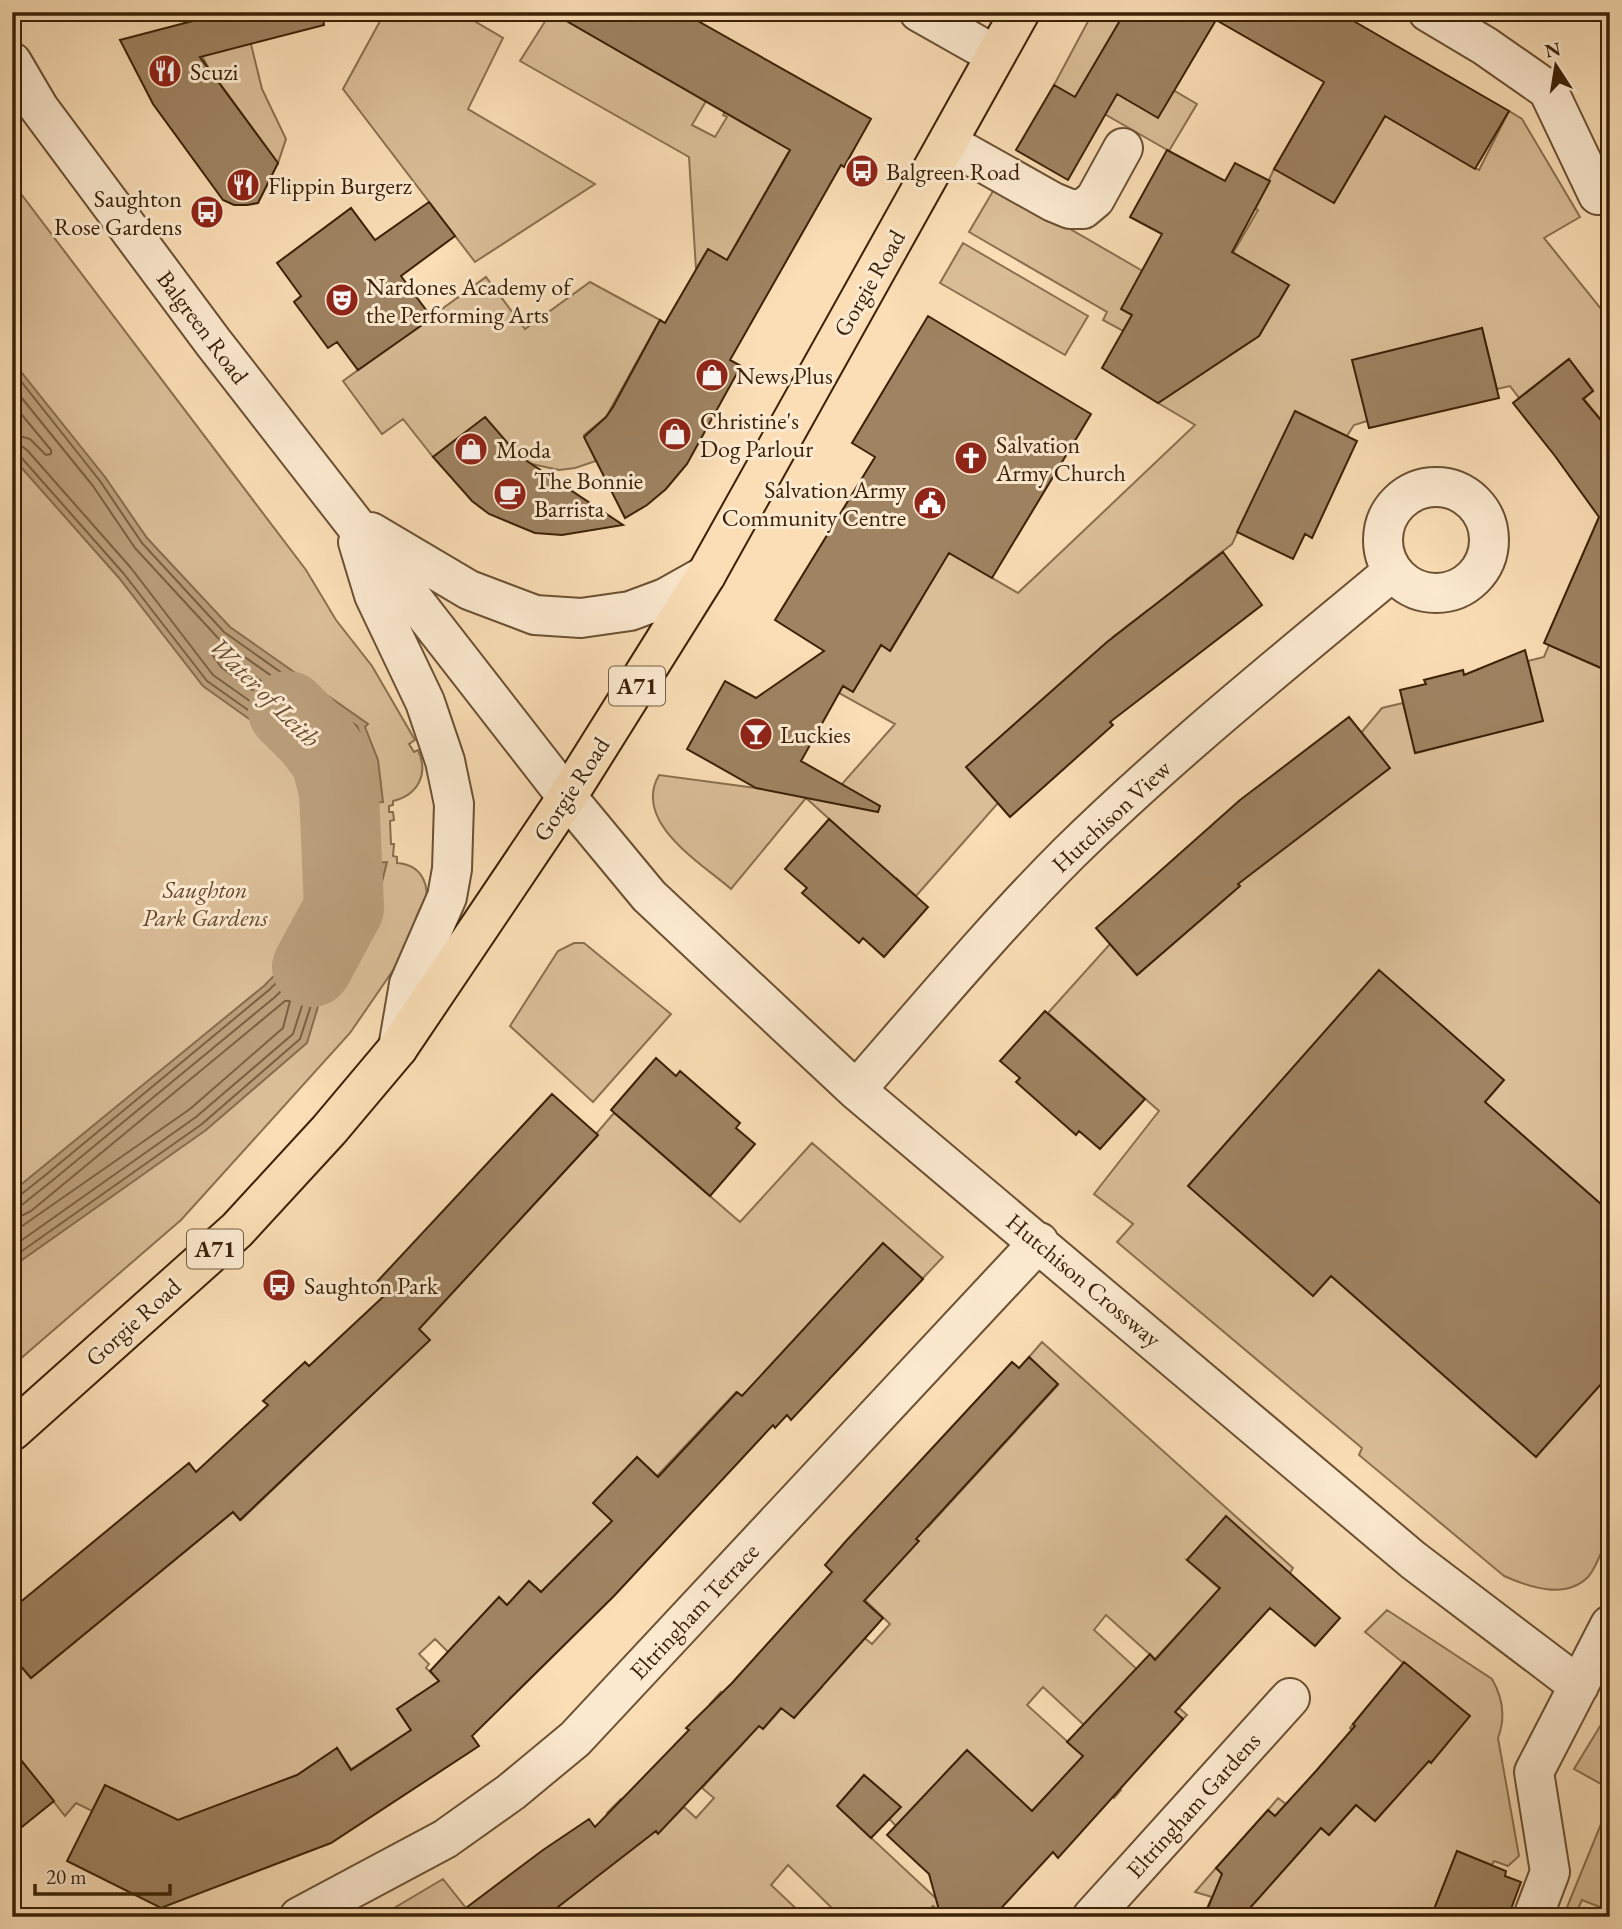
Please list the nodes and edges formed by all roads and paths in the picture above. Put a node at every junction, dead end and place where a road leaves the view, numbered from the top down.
1 (919, 12) edge
2 (1020, 12) edge
3 (1428, 12) edge
4 (995, 55) junction
5 (12, 62) edge
6 (948, 143) junction
7 (1123, 149) dead end
8 (1598, 195) dead end
9 (351, 520) junction
10 (1393, 571) dead end
11 (706, 575) junction
12 (567, 797) junction
13 (398, 1048) junction
14 (856, 1090) junction
15 (1039, 1242) junction
16 (12, 1431) edge
17 (1610, 1625) edge
18 (1579, 1686) junction
19 (1290, 1698) dead end
20 (1095, 1915) edge
21 (299, 1917) edge
22 (1533, 1917) edge

1 - 4 street
2 - 4 main road, Gorgie Road / A71
3 - 8 street
4 - 6 main road, Gorgie Road / A71
5 - 9 street, Balgreen Road
6 - 7 street
6 - 11 main road, Gorgie Road / A71
9 - 11 street, Balgreen Road
9 - 12 street, Balgreen Road
9 - 13 street
10 - 14 street, Hutchison View
11 - 12 main road, Gorgie Road / A71
12 - 13 main road, Gorgie Road / A71
12 - 14 street, Hutchison Crossway
13 - 16 main road, Gorgie Road / A71
14 - 15 street, Hutchison Crossway
15 - 18 street, Hutchison Crossway
15 - 21 street, Eltringham Terrace
17 - 18 street
18 - 22 street
19 - 20 street, Eltringham Gardens

